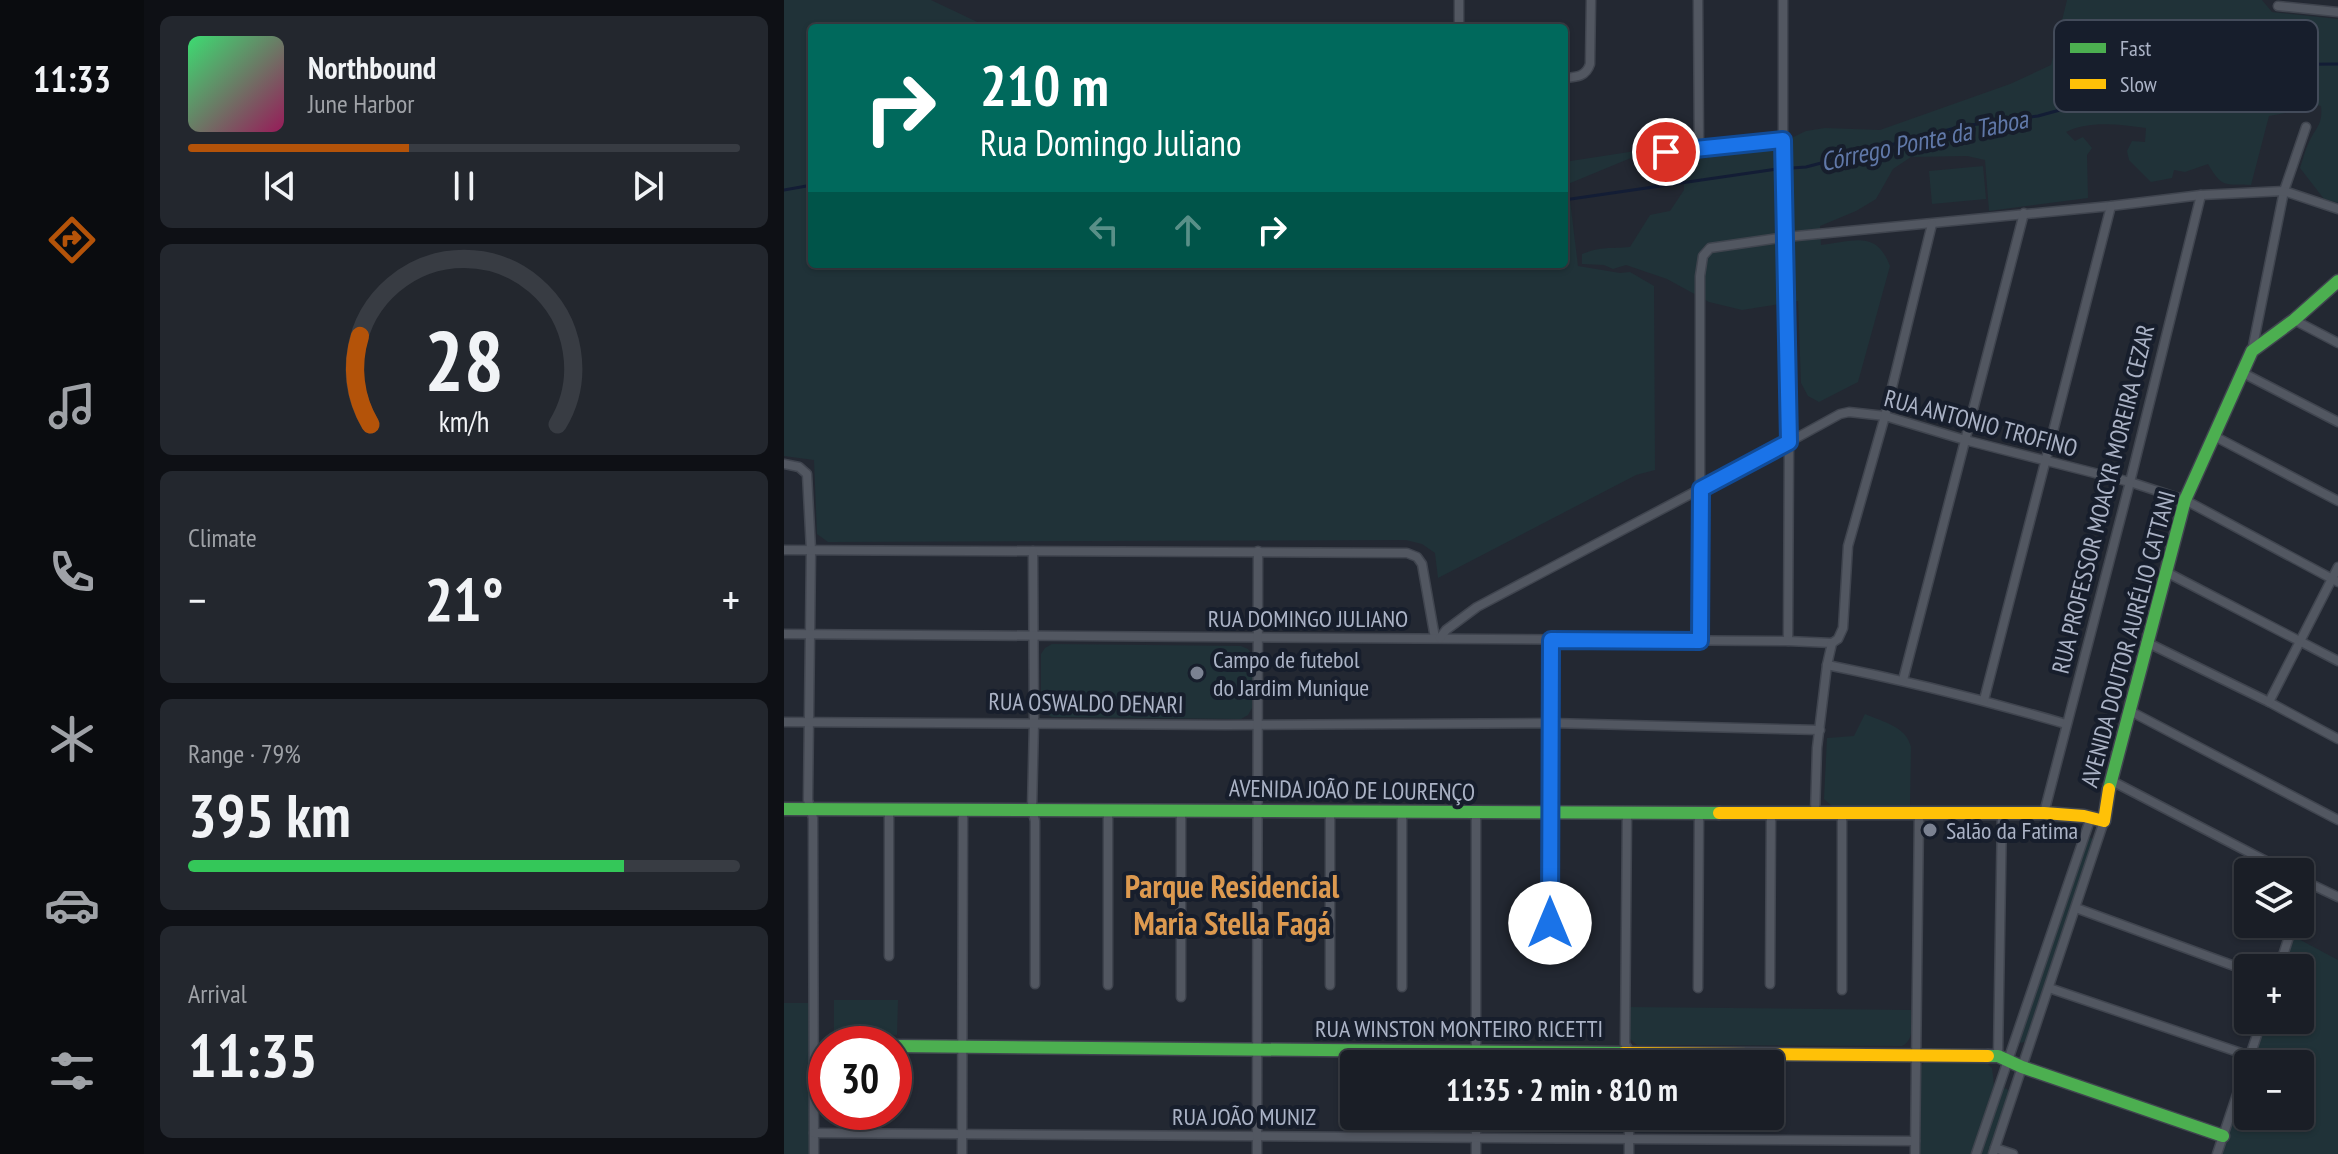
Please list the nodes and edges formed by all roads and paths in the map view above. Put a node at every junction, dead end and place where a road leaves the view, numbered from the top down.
1 (1459, 0) edge
2 (1591, 0) edge
3 (1698, 0) edge
4 (1783, 0) edge
5 (2315, 5) edge
6 (2278, 6) dead end
7 (2338, 12) edge
8 (1459, 24) edge
9 (1568, 78) edge
10 (2306, 127) dead end
11 (1783, 140) junction
12 (1699, 148) junction
13 (1666, 152) dead end
14 (2284, 191) junction
15 (2201, 195) junction
16 (2111, 206) junction
17 (2338, 209) edge
18 (2024, 213) junction
19 (1932, 224) junction
20 (1786, 237) junction
21 (2338, 281) edge
22 (2294, 320) junction
23 (2338, 343) edge
24 (2252, 351) junction
25 (2241, 372) junction
26 (1885, 416) junction
27 (2338, 422) edge
28 (2214, 436) junction
29 (1965, 440) junction
30 (1789, 442) junction
31 (2046, 461) junction
32 (784, 464) edge
33 (2130, 482) junction
34 (1701, 489) junction
35 (2185, 500) junction
36 (2338, 501) edge
37 (784, 550) edge
38 (811, 550) junction
39 (1033, 551) junction
40 (1258, 551) junction
41 (2338, 567) edge
42 (2166, 572) junction
43 (2335, 581) edge
44 (784, 634) edge
45 (810, 635) junction
46 (1034, 636) junction
47 (1259, 638) junction
48 (1438, 638) junction
49 (1551, 640) junction
50 (1700, 641) junction
51 (1788, 641) junction
52 (2300, 641) junction
53 (2146, 642) junction
54 (1832, 643) junction
55 (2338, 661) edge
56 (1827, 665) junction
57 (1903, 680) junction
58 (1984, 700) junction
59 (2269, 702) junction
60 (2128, 710) junction
61 (784, 722) edge
62 (809, 722) junction
63 (1034, 722) junction
64 (1551, 723) junction
65 (1257, 724) junction
66 (2066, 724) junction
67 (1820, 730) junction
68 (2338, 739) edge
69 (2110, 780) junction
70 (784, 809) edge
71 (810, 809) junction
72 (1032, 809) junction
73 (889, 810) junction
74 (963, 810) junction
75 (1258, 810) junction
76 (1108, 811) junction
77 (1181, 811) junction
78 (1330, 811) junction
79 (1550, 812) junction
80 (1627, 812) junction
81 (1402, 813) junction
82 (1476, 813) junction
83 (1699, 813) junction
84 (1842, 813) junction
85 (1919, 813) junction
86 (2002, 813) junction
87 (2044, 813) junction
88 (1771, 814) junction
89 (1815, 814) junction
90 (2097, 819) junction
91 (2338, 820) edge
92 (2260, 858) edge
93 (2314, 886) edge
94 (2338, 897) edge
95 (2076, 908) junction
96 (1550, 950) dead end
97 (889, 956) dead end
98 (2234, 966) edge
99 (1035, 984) dead end
100 (1770, 984) dead end
101 (1108, 985) dead end
102 (1330, 985) dead end
103 (1402, 987) dead end
104 (1698, 988) dead end
105 (2049, 988) junction
106 (1842, 990) dead end
107 (1181, 997) dead end
108 (814, 1026) edge
109 (912, 1046) edge
110 (962, 1046) junction
111 (1257, 1049) junction
112 (1476, 1050) edge
113 (1627, 1050) edge
114 (2234, 1051) edge
115 (1340, 1052) edge
116 (1916, 1055) junction
117 (1784, 1056) edge
118 (2002, 1058) junction
119 (2022, 1067) junction
120 (2234, 1103) edge
121 (1476, 1130) edge
122 (1629, 1130) edge
123 (814, 1133) joint
124 (962, 1134) junction
125 (1257, 1136) junction
126 (2223, 1136) junction
127 (1476, 1137) junction
128 (1629, 1138) junction
129 (1915, 1141) junction
130 (1994, 1151) edge
131 (814, 1154) edge
132 (962, 1154) edge
133 (1257, 1154) edge
134 (1476, 1154) edge
135 (1629, 1154) edge
136 (1915, 1154) edge
137 (1976, 1154) edge
138 (2013, 1154) edge
139 (2217, 1154) edge

1 - 8 street
2 - 9 street
3 - 12 street
4 - 11 street
5 - 6 street
5 - 7 street
10 - 14 street
11 - 12 street
11 - 20 street
12 - 13 street
14 - 15 street
14 - 17 street
14 - 24 street
15 - 16 street
15 - 33 street, RUA PROFESSOR MOACYR MOREIRA CEZAR
16 - 18 street
16 - 31 street
18 - 19 street
18 - 29 street
19 - 20 street
19 - 26 street
20 - 30 street
20 - 34 street
21 - 22 street, AVENIDA DOUTOR AURÉLIO CATTANI
22 - 23 street
22 - 24 street, AVENIDA DOUTOR AURÉLIO CATTANI
24 - 25 street, AVENIDA DOUTOR AURÉLIO CATTANI
25 - 27 street
25 - 28 street, AVENIDA DOUTOR AURÉLIO CATTANI
26 - 29 street, RUA ANTONIO TROFINO
26 - 30 street, RUA ANTONIO TROFINO
26 - 54 street
28 - 35 street, AVENIDA DOUTOR AURÉLIO CATTANI
28 - 36 street
29 - 31 street, RUA ANTONIO TROFINO
29 - 57 street
30 - 34 street, RUA ANTONIO TROFINO
30 - 51 street
31 - 33 street, RUA ANTONIO TROFINO
31 - 58 street
32 - 38 street
33 - 35 street, RUA ANTONIO TROFINO
33 - 66 street, RUA PROFESSOR MOACYR MOREIRA CEZAR
34 - 48 street, RUA ANTONIO TROFINO
34 - 50 street
35 - 42 street, AVENIDA DOUTOR AURÉLIO CATTANI
35 - 43 street, RUA ANTONIO TROFINO
37 - 38 street
38 - 39 street
38 - 45 street
39 - 40 street
39 - 46 street
40 - 47 street
40 - 48 street
41 - 43 street
42 - 52 street
42 - 53 street, AVENIDA DOUTOR AURÉLIO CATTANI
43 - 52 street
44 - 45 street, RUA DOMINGO JULIANO
45 - 46 street, RUA DOMINGO JULIANO
45 - 62 street
46 - 47 street, RUA DOMINGO JULIANO
46 - 63 street
47 - 48 street, RUA DOMINGO JULIANO
47 - 65 street
48 - 49 street, RUA DOMINGO JULIANO
49 - 50 street, RUA DOMINGO JULIANO
49 - 64 street
50 - 51 street, RUA DOMINGO JULIANO
51 - 54 street, RUA DOMINGO JULIANO
52 - 55 street
52 - 59 street
53 - 59 street
53 - 60 street, AVENIDA DOUTOR AURÉLIO CATTANI
54 - 56 street
56 - 57 street
56 - 67 street
57 - 58 street
58 - 66 street
59 - 68 street
60 - 69 street, AVENIDA DOUTOR AURÉLIO CATTANI
60 - 91 street
61 - 62 street, RUA OSWALDO DENARI
62 - 63 street, RUA OSWALDO DENARI
62 - 71 street
63 - 65 street, RUA OSWALDO DENARI
63 - 72 street
64 - 65 street, RUA OSWALDO DENARI
64 - 67 street, RUA OSWALDO DENARI
64 - 79 street
65 - 75 street
66 - 87 street, RUA PROFESSOR MOACYR MOREIRA CEZAR
67 - 89 street
69 - 90 street, AVENIDA DOUTOR AURÉLIO CATTANI
69 - 92 street
70 - 71 street, AVENIDA JOÃO DE LOURENÇO
71 - 73 street, AVENIDA JOÃO DE LOURENÇO
71 - 108 street
72 - 74 street, AVENIDA JOÃO DE LOURENÇO
72 - 76 street, AVENIDA JOÃO DE LOURENÇO
72 - 99 street
73 - 74 street, AVENIDA JOÃO DE LOURENÇO
73 - 97 street
74 - 110 street
75 - 77 street, AVENIDA JOÃO DE LOURENÇO
75 - 78 street, AVENIDA JOÃO DE LOURENÇO
75 - 111 street
76 - 77 street, AVENIDA JOÃO DE LOURENÇO
76 - 101 street
77 - 107 street
78 - 81 street, AVENIDA JOÃO DE LOURENÇO
78 - 102 street
79 - 80 street, AVENIDA JOÃO DE LOURENÇO
79 - 82 street, AVENIDA JOÃO DE LOURENÇO
79 - 96 street
80 - 83 street, AVENIDA JOÃO DE LOURENÇO
80 - 113 street
81 - 82 street, AVENIDA JOÃO DE LOURENÇO
81 - 103 street
82 - 112 street
83 - 88 street, AVENIDA JOÃO DE LOURENÇO
83 - 104 street
84 - 85 street, AVENIDA JOÃO DE LOURENÇO
84 - 89 street, AVENIDA JOÃO DE LOURENÇO
84 - 106 street
85 - 86 street, AVENIDA JOÃO DE LOURENÇO
85 - 116 street
86 - 87 street, AVENIDA JOÃO DE LOURENÇO
86 - 118 street
87 - 90 street, AVENIDA JOÃO DE LOURENÇO
88 - 89 street, AVENIDA JOÃO DE LOURENÇO
88 - 100 street
90 - 95 street, AVENIDA DOUTOR AURÉLIO CATTANI
90 - 118 street, AVENIDA DOUTOR AURÉLIO CATTANI
93 - 94 street
95 - 98 street
95 - 105 street, AVENIDA DOUTOR AURÉLIO CATTANI
105 - 114 street
105 - 119 street, AVENIDA DOUTOR AURÉLIO CATTANI
109 - 110 street, RUA WINSTON MONTEIRO RICETTI
110 - 111 street, RUA WINSTON MONTEIRO RICETTI
110 - 124 street
111 - 115 street, RUA WINSTON MONTEIRO RICETTI
111 - 125 street
116 - 117 street, RUA WINSTON MONTEIRO RICETTI
116 - 118 street, RUA WINSTON MONTEIRO RICETTI
116 - 129 street
118 - 119 street, RUA WINSTON MONTEIRO RICETTI
118 - 137 street, AVENIDA DOUTOR AURÉLIO CATTANI
119 - 126 street, RUA WINSTON MONTEIRO RICETTI
119 - 130 street, AVENIDA DOUTOR AURÉLIO CATTANI
120 - 126 street
121 - 127 street
122 - 128 street
123 - 124 street, RUA JOÃO MUNIZ
123 - 131 street
124 - 125 street, RUA JOÃO MUNIZ
124 - 132 street
125 - 127 street, RUA JOÃO MUNIZ
125 - 133 street
126 - 139 street
127 - 128 street, RUA JOÃO MUNIZ
127 - 134 street
128 - 129 street, RUA JOÃO MUNIZ
128 - 135 street
129 - 136 street
130 - 138 street

